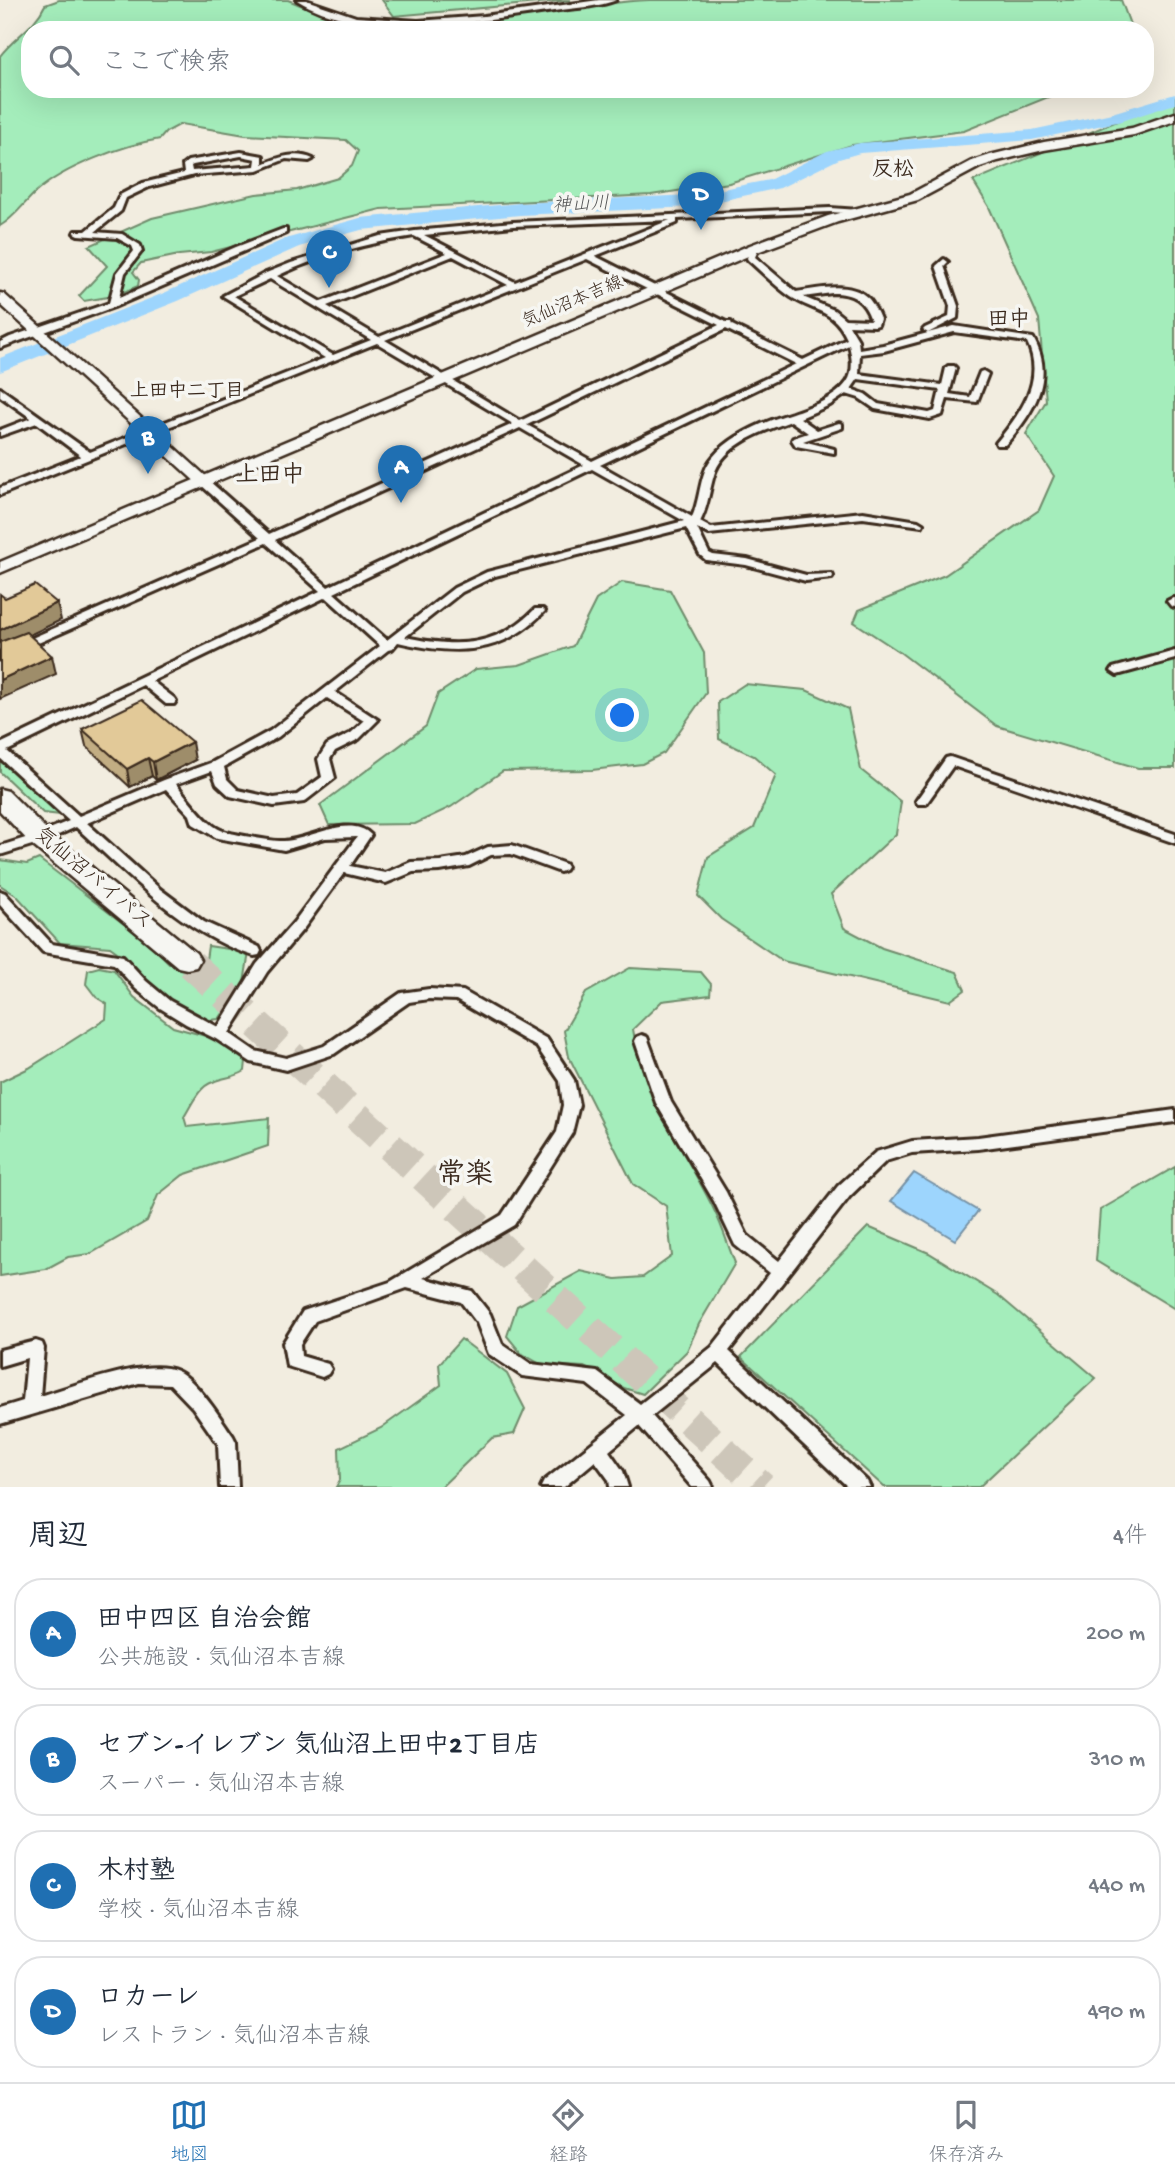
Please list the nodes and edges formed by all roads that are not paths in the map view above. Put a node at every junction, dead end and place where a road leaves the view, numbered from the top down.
1 (300, 0) edge
2 (613, 0) edge
3 (381, 21) edge
4 (420, 21) edge
5 (1175, 117) edge
6 (309, 159) dead end
7 (258, 168) junction
8 (188, 175) junction
9 (859, 212) junction
10 (684, 217) junction
11 (283, 231) dead end
12 (415, 233) junction
13 (755, 248) junction
14 (454, 253) junction
15 (588, 256) junction
16 (944, 261) dead end
17 (269, 275) junction
18 (514, 285) junction
19 (654, 290) junction
20 (795, 296) junction
21 (0, 297) edge
22 (113, 304) junction
23 (321, 305) junction
24 (841, 322) junction
25 (728, 324) junction
26 (38, 330) junction
27 (922, 336) junction
28 (381, 339) junction
29 (853, 340) junction
30 (0, 345) edge
31 (855, 352) junction
32 (331, 358) junction
33 (802, 363) junction
34 (951, 368) dead end
35 (983, 374) dead end
36 (855, 376) junction
37 (445, 380) junction
38 (845, 390) junction
39 (0, 391) edge
40 (944, 392) junction
41 (791, 416) junction
42 (38, 419) junction
43 (519, 424) junction
44 (839, 426) dead end
45 (150, 431) junction
46 (0, 433) edge
47 (814, 433) junction
48 (1002, 443) dead end
49 (830, 451) dead end
50 (88, 456) junction
51 (593, 465) junction
52 (204, 482) junction
53 (0, 492) edge
54 (692, 523) junction
55 (918, 524) dead end
56 (269, 538) junction
57 (0, 568) edge
58 (828, 576) dead end
59 (328, 592) junction
60 (539, 611) dead end
61 (393, 643) junction
62 (1175, 655) edge
63 (0, 656) edge
64 (1117, 671) dead end
65 (144, 680) junction
66 (326, 692) junction
67 (170, 701) dead end
68 (0, 750) edge
69 (217, 765) junction
70 (168, 783) junction
71 (0, 797) edge
72 (922, 801) dead end
73 (79, 821) junction
74 (40, 838) junction
75 (1175, 839) edge
76 (0, 851) edge
77 (560, 867) dead end
78 (341, 868) junction
79 (0, 896) edge
80 (254, 951) dead end
81 (187, 960) tunnel mouth
82 (221, 1035) junction
83 (642, 1041) dead end
84 (1175, 1116) edge
85 (781, 1272) junction
86 (405, 1281) junction
87 (718, 1352) junction
88 (0, 1358) edge
89 (322, 1369) dead end
90 (31, 1406) junction
91 (640, 1415) junction
92 (0, 1416) edge
93 (597, 1449) junction
94 (229, 1487) edge
95 (550, 1487) edge
96 (619, 1487) edge
97 (704, 1487) edge
98 (862, 1487) edge

1 - 3 street
2 - 4 street
5 - 9 main road, 気仙沼本吉線
6 - 7 street
7 - 8 street
7 - 8 street
8 - 22 street
9 - 10 street
9 - 13 main road, 気仙沼本吉線
10 - 12 street
10 - 15 street
11 - 22 street
12 - 14 street
12 - 17 street
13 - 19 main road, 気仙沼本吉線
13 - 20 street
14 - 18 street
14 - 23 street
15 - 18 street
15 - 19 street
16 - 27 street
17 - 23 street
17 - 32 street
18 - 28 street
19 - 25 street
19 - 37 main road, 気仙沼本吉線
20 - 24 street
20 - 24 street
21 - 26 street
22 - 26 street
23 - 28 street
24 - 29 street
25 - 33 street
25 - 43 street
26 - 30 street
26 - 45 street
27 - 31 street
27 - 48 street
28 - 32 street
28 - 37 street
29 - 31 street
29 - 33 street
31 - 36 street
32 - 45 street
33 - 51 street
34 - 40 street
35 - 40 street
36 - 38 street
36 - 40 street
37 - 43 street
37 - 52 main road, 気仙沼本吉線
38 - 40 street
38 - 41 street
39 - 42 street
41 - 47 street
41 - 54 street
42 - 46 street
42 - 50 street
43 - 51 street
43 - 56 street
44 - 47 street
45 - 50 street
45 - 52 street
47 - 49 street
50 - 53 street
51 - 54 street
51 - 59 street
52 - 56 street
52 - 57 main road, 気仙沼本吉線
54 - 55 street
54 - 58 street
54 - 61 street
56 - 59 street
56 - 63 street
59 - 61 street
59 - 65 street
60 - 61 street
61 - 66 street
62 - 64 street
65 - 67 street
65 - 68 street
66 - 69 street
66 - 69 street
68 - 73 street
69 - 70 street
70 - 73 street
70 - 78 street
71 - 74 highway, 気仙沼バイパス
72 - 75 street
73 - 74 street
73 - 80 street
74 - 76 street
74 - 81 highway, 気仙沼バイパス
77 - 78 street
78 - 82 street
79 - 82 street
82 - 86 street
83 - 85 street
84 - 85 street
85 - 87 street
86 - 89 street
86 - 91 street
87 - 91 street
87 - 98 street
88 - 90 street
90 - 92 street
90 - 94 street
91 - 93 street
91 - 97 street
93 - 95 street
93 - 96 street

